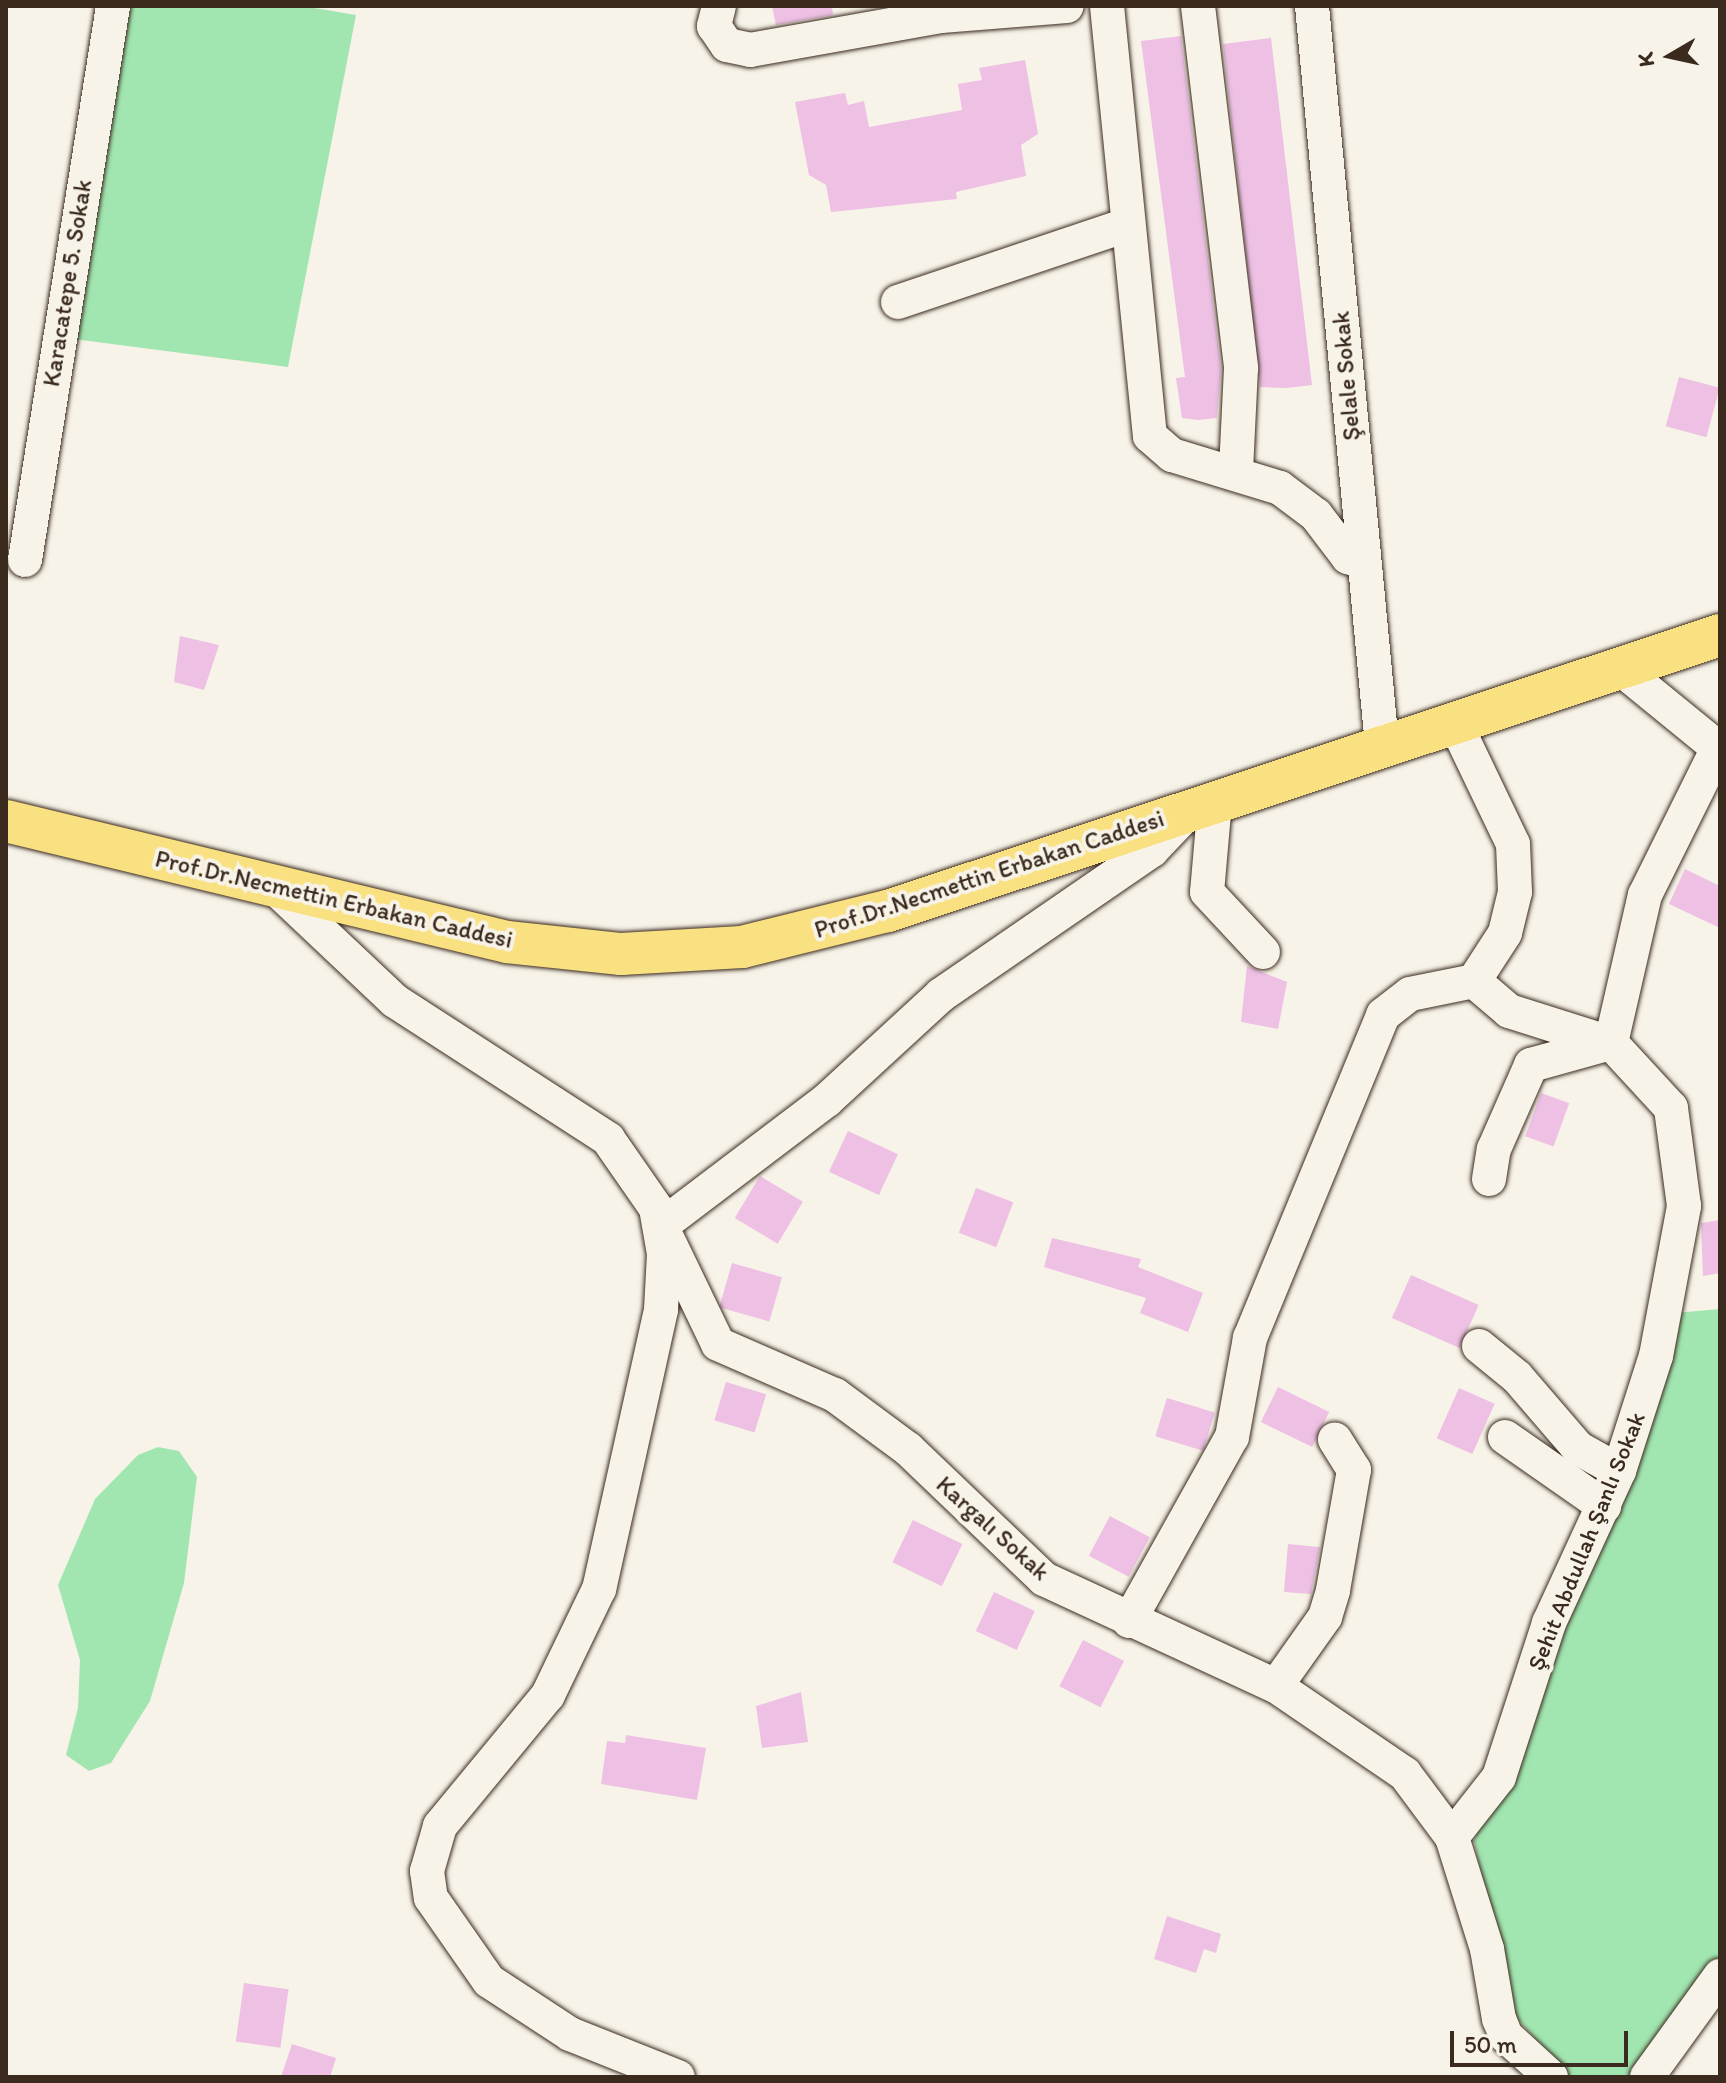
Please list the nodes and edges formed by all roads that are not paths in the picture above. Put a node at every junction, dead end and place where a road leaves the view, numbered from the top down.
1 (113, 6) edge
2 (719, 6) edge
3 (1067, 6) edge
4 (1107, 6) edge
5 (1198, 6) edge
6 (1312, 6) edge
7 (1127, 225) junction
8 (898, 302) dead end
9 (1236, 469) junction
10 (25, 560) dead end
11 (1363, 562) junction
12 (1720, 635) edge
13 (1621, 669) junction
14 (1454, 721) junction
15 (1382, 745) junction
16 (1202, 805) junction
17 (6, 821) edge
18 (274, 887) junction
19 (1263, 952) dead end
20 (1474, 981) junction
21 (1611, 1043) junction
22 (1489, 1179) dead end
23 (661, 1226) junction
24 (1479, 1346) dead end
25 (1505, 1437) dead end
26 (1335, 1439) dead end
27 (1619, 1471) junction
28 (1604, 1506) junction
29 (1129, 1621) junction
30 (1276, 1686) junction
31 (1452, 1837) junction
32 (1720, 1976) edge
33 (678, 2077) edge
34 (1551, 2077) edge
35 (1647, 2077) edge

1 - 10 street, Karacatepe 5. Sokak
2 - 3 street
4 - 7 street
5 - 9 street
6 - 11 street, Şelale Sokak
7 - 8 street
7 - 9 street
9 - 11 street
11 - 15 street, Şelale Sokak
12 - 13 main road, Prof.Dr.Necmettin Erbakan Caddesi
13 - 14 main road, Prof.Dr.Necmettin Erbakan Caddesi
13 - 21 street
14 - 15 main road, Prof.Dr.Necmettin Erbakan Caddesi
14 - 20 street
15 - 16 main road, Prof.Dr.Necmettin Erbakan Caddesi
16 - 18 main road, Prof.Dr.Necmettin Erbakan Caddesi
16 - 19 street
16 - 23 street
17 - 18 main road, Prof.Dr.Necmettin Erbakan Caddesi
18 - 23 street, Kargalı Sokak
20 - 21 street
20 - 29 street
21 - 22 street
21 - 27 street, Şehit Abdullah Şanlı Sokak
23 - 29 street, Kargalı Sokak
23 - 33 street
24 - 27 street
25 - 28 street
26 - 30 street
27 - 28 street, Şehit Abdullah Şanlı Sokak
28 - 31 street, Şehit Abdullah Şanlı Sokak
29 - 30 street, Kargalı Sokak
30 - 31 street, Kargalı Sokak
31 - 34 street
32 - 35 street

